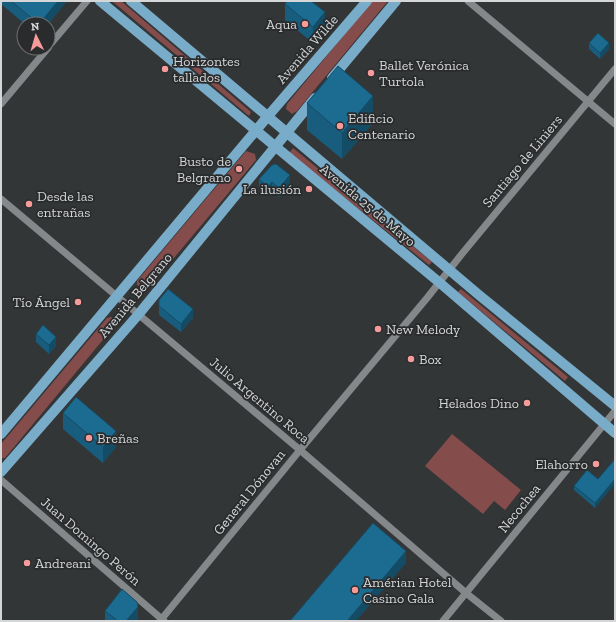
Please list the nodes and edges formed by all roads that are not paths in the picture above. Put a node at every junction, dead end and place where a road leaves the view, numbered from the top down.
1 (87, 1) edge
2 (100, 1) edge
3 (131, 1) edge
4 (367, 1) edge
5 (396, 1) edge
6 (468, 1) edge
7 (56, 38) edge
8 (41, 56) edge
9 (615, 69) edge
10 (589, 102) junction
11 (1, 104) edge
12 (268, 116) junction
13 (615, 124) edge
14 (256, 131) junction
15 (287, 132) junction
16 (275, 146) junction
17 (1, 199) edge
18 (450, 269) junction
19 (440, 283) junction
20 (117, 296) junction
21 (138, 315) junction
22 (615, 406) edge
23 (615, 411) edge
24 (605, 424) junction
25 (615, 433) edge
26 (1, 434) edge
27 (300, 450) junction
28 (1, 472) edge
29 (1, 480) edge
30 (466, 593) junction
31 (162, 620) edge
32 (443, 621) edge
33 (501, 621) edge

1 - 7 street
2 - 14 main road, Avenida 25 de Mayo
3 - 12 main road, Avenida 25 de Mayo
4 - 12 main road, Avenida Wilde
5 - 15 main road
6 - 10 street
8 - 11 street
9 - 10 street, Santiago de Liniers
10 - 13 street
10 - 18 street, Santiago de Liniers
12 - 14 main road, Avenida Belgrano
12 - 15 main road, Avenida 25 de Mayo
14 - 16 main road, Avenida 25 de Mayo
14 - 20 main road, Avenida Belgrano
15 - 16 main road, Avenida Belgrano
15 - 18 main road, Avenida 25 de Mayo
16 - 19 main road, Avenida 25 de Mayo
16 - 21 main road, Avenida Belgrano
17 - 20 street, Julio Argentino Roca
18 - 19 street, General Dónovan
18 - 22 main road, Avenida 25 de Mayo
19 - 24 main road, Avenida 25 de Mayo
19 - 27 street, General Dónovan
20 - 21 street, Julio Argentino Roca
20 - 26 main road, Avenida Belgrano
21 - 27 street, Julio Argentino Roca
21 - 28 main road, Avenida Belgrano
23 - 24 street, Necochea
24 - 25 main road, Avenida 25 de Mayo
24 - 30 street, Necochea
27 - 30 street, Julio Argentino Roca
27 - 31 street, General Dónovan
29 - 31 street, Juan Domingo Perón
30 - 32 street, Necochea
30 - 33 street, Julio Argentino Roca

